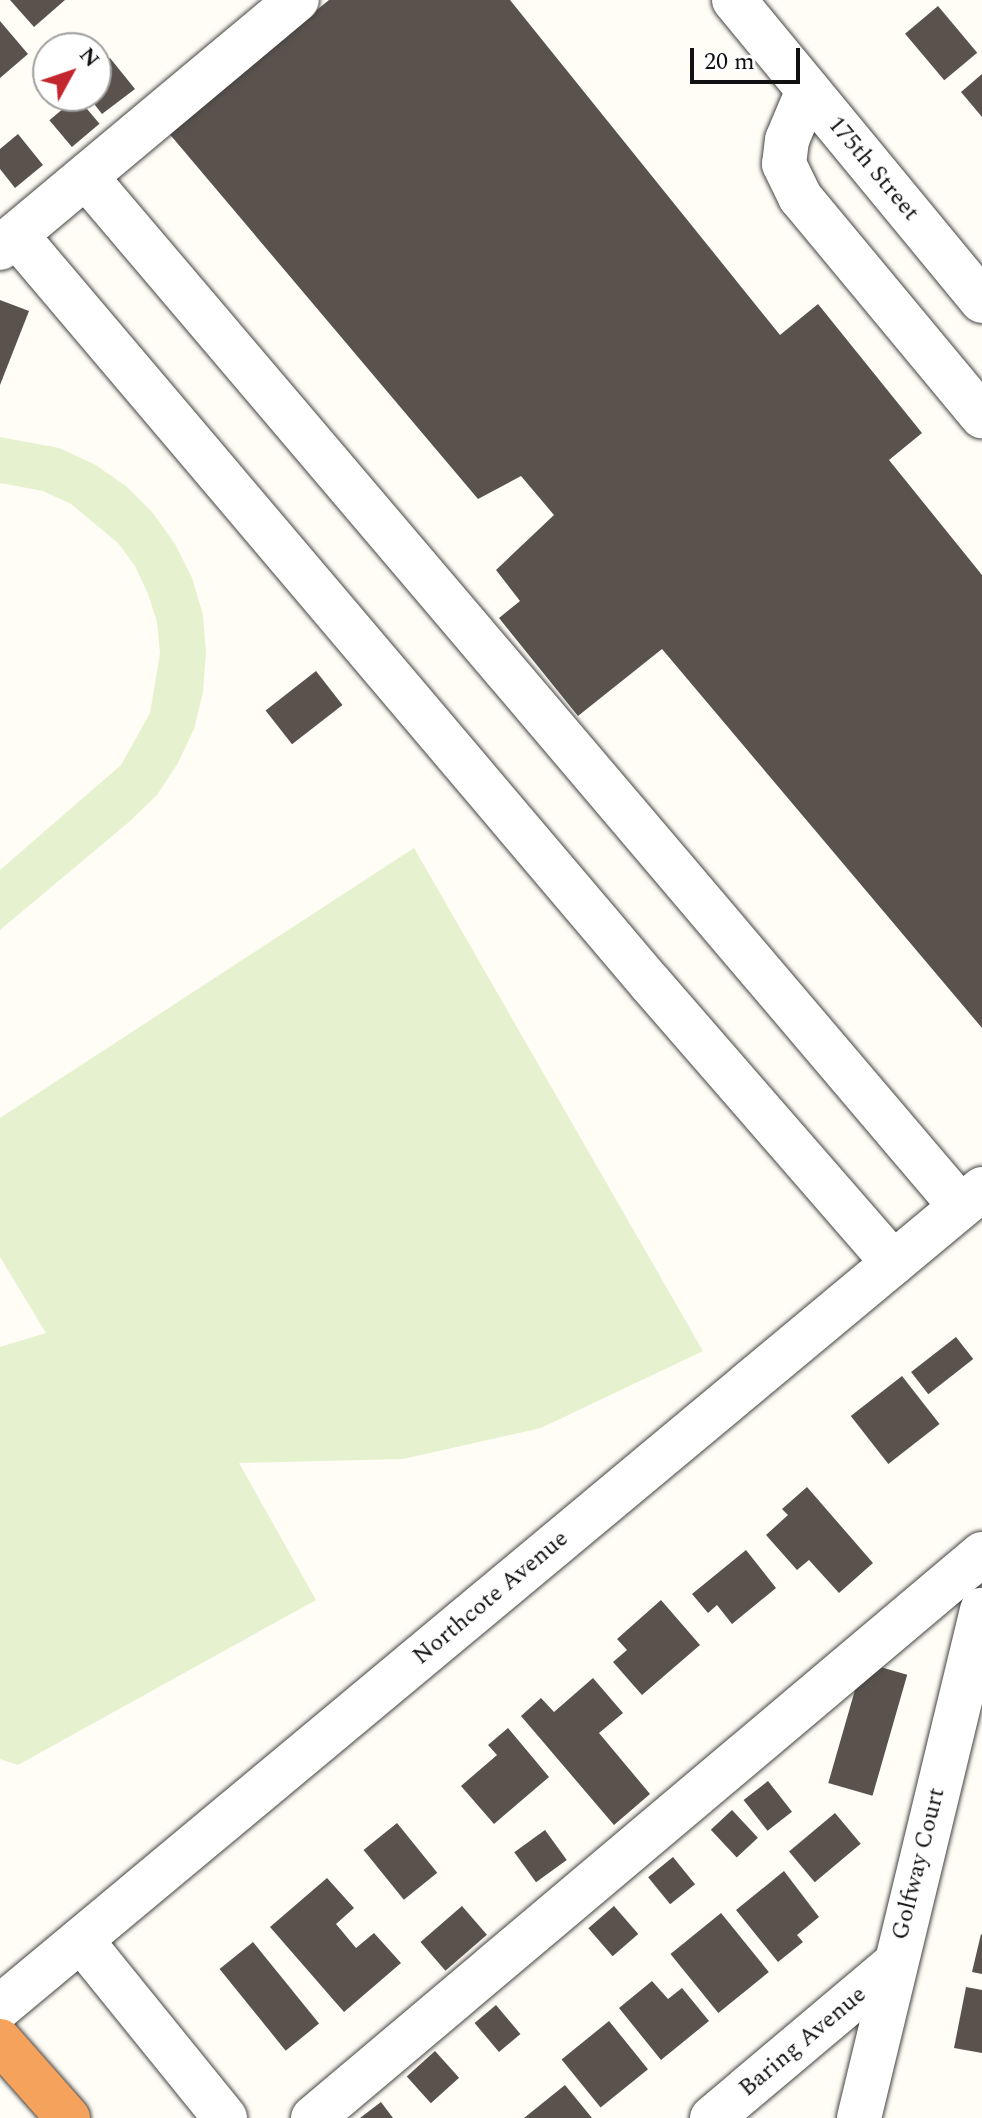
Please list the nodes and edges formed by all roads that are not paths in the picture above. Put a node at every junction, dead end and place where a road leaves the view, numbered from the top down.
1 (297, 0) edge
2 (734, 0) edge
3 (808, 90) junction
4 (86, 177) junction
5 (8, 242) edge
6 (982, 301) edge
7 (982, 416) edge
8 (971, 1198) edge
9 (893, 1263) junction
10 (982, 1554) edge
11 (982, 1610) edge
12 (81, 1940) junction
13 (894, 1965) junction
14 (0, 2007) edge
15 (0, 2041) edge
16 (68, 2118) edge
17 (225, 2118) edge
18 (313, 2118) edge
19 (712, 2118) edge
20 (859, 2118) edge

1 - 4 street
2 - 3 street, 175th Street
3 - 6 street, 175th Street
3 - 7 street
4 - 5 street
4 - 8 street
5 - 9 street
8 - 9 street, Northcote Avenue
9 - 12 street, Northcote Avenue
10 - 18 street
11 - 13 street, Golfway Court
12 - 14 street, Northcote Avenue
12 - 17 street
13 - 19 street, Baring Avenue
13 - 20 street, Golfway Court
15 - 16 highway

